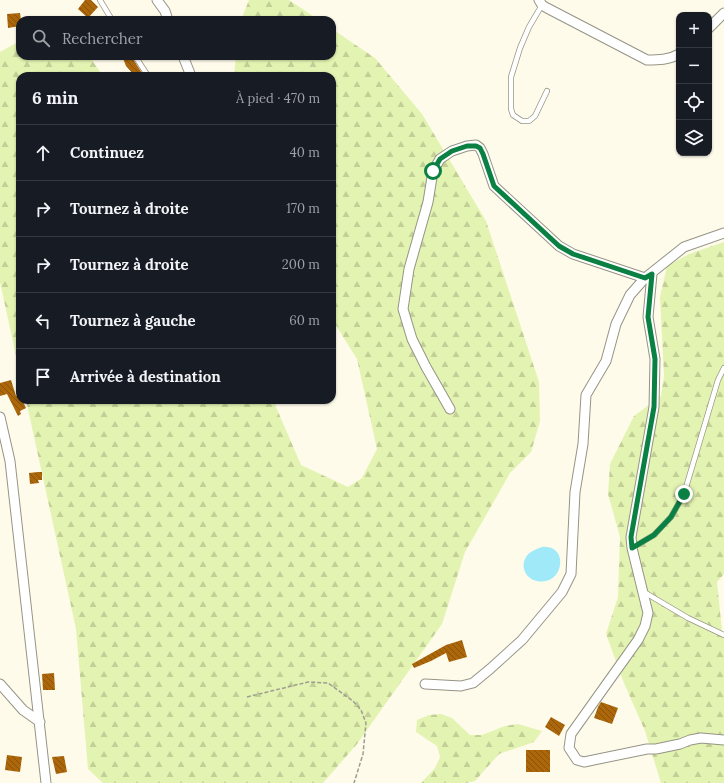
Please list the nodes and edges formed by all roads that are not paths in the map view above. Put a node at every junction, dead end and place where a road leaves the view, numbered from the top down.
1 (100, 0) edge
2 (157, 0) edge
3 (541, 2) edge
4 (724, 13) edge
5 (110, 16) edge
6 (167, 16) edge
7 (712, 25) edge
8 (676, 56) edge
9 (138, 60) edge
10 (185, 60) edge
11 (145, 72) edge
12 (190, 72) edge
13 (547, 91) dead end
14 (724, 233) edge
15 (648, 276) junction
16 (724, 368) edge
17 (450, 409) dead end
18 (0, 417) edge
19 (632, 548) junction
20 (643, 591) junction
21 (724, 635) edge
22 (0, 684) edge
23 (425, 684) dead end
24 (40, 722) junction
25 (724, 740) edge
26 (46, 783) edge

1 - 5 lane
2 - 6 street
3 - 8 street
3 - 13 lane
4 - 7 street
9 - 11 lane
10 - 12 street
14 - 15 street
15 - 17 street
15 - 19 street
15 - 23 street
16 - 19 lane
18 - 24 street
19 - 20 street
20 - 21 lane
20 - 25 street
22 - 24 street
24 - 26 street

